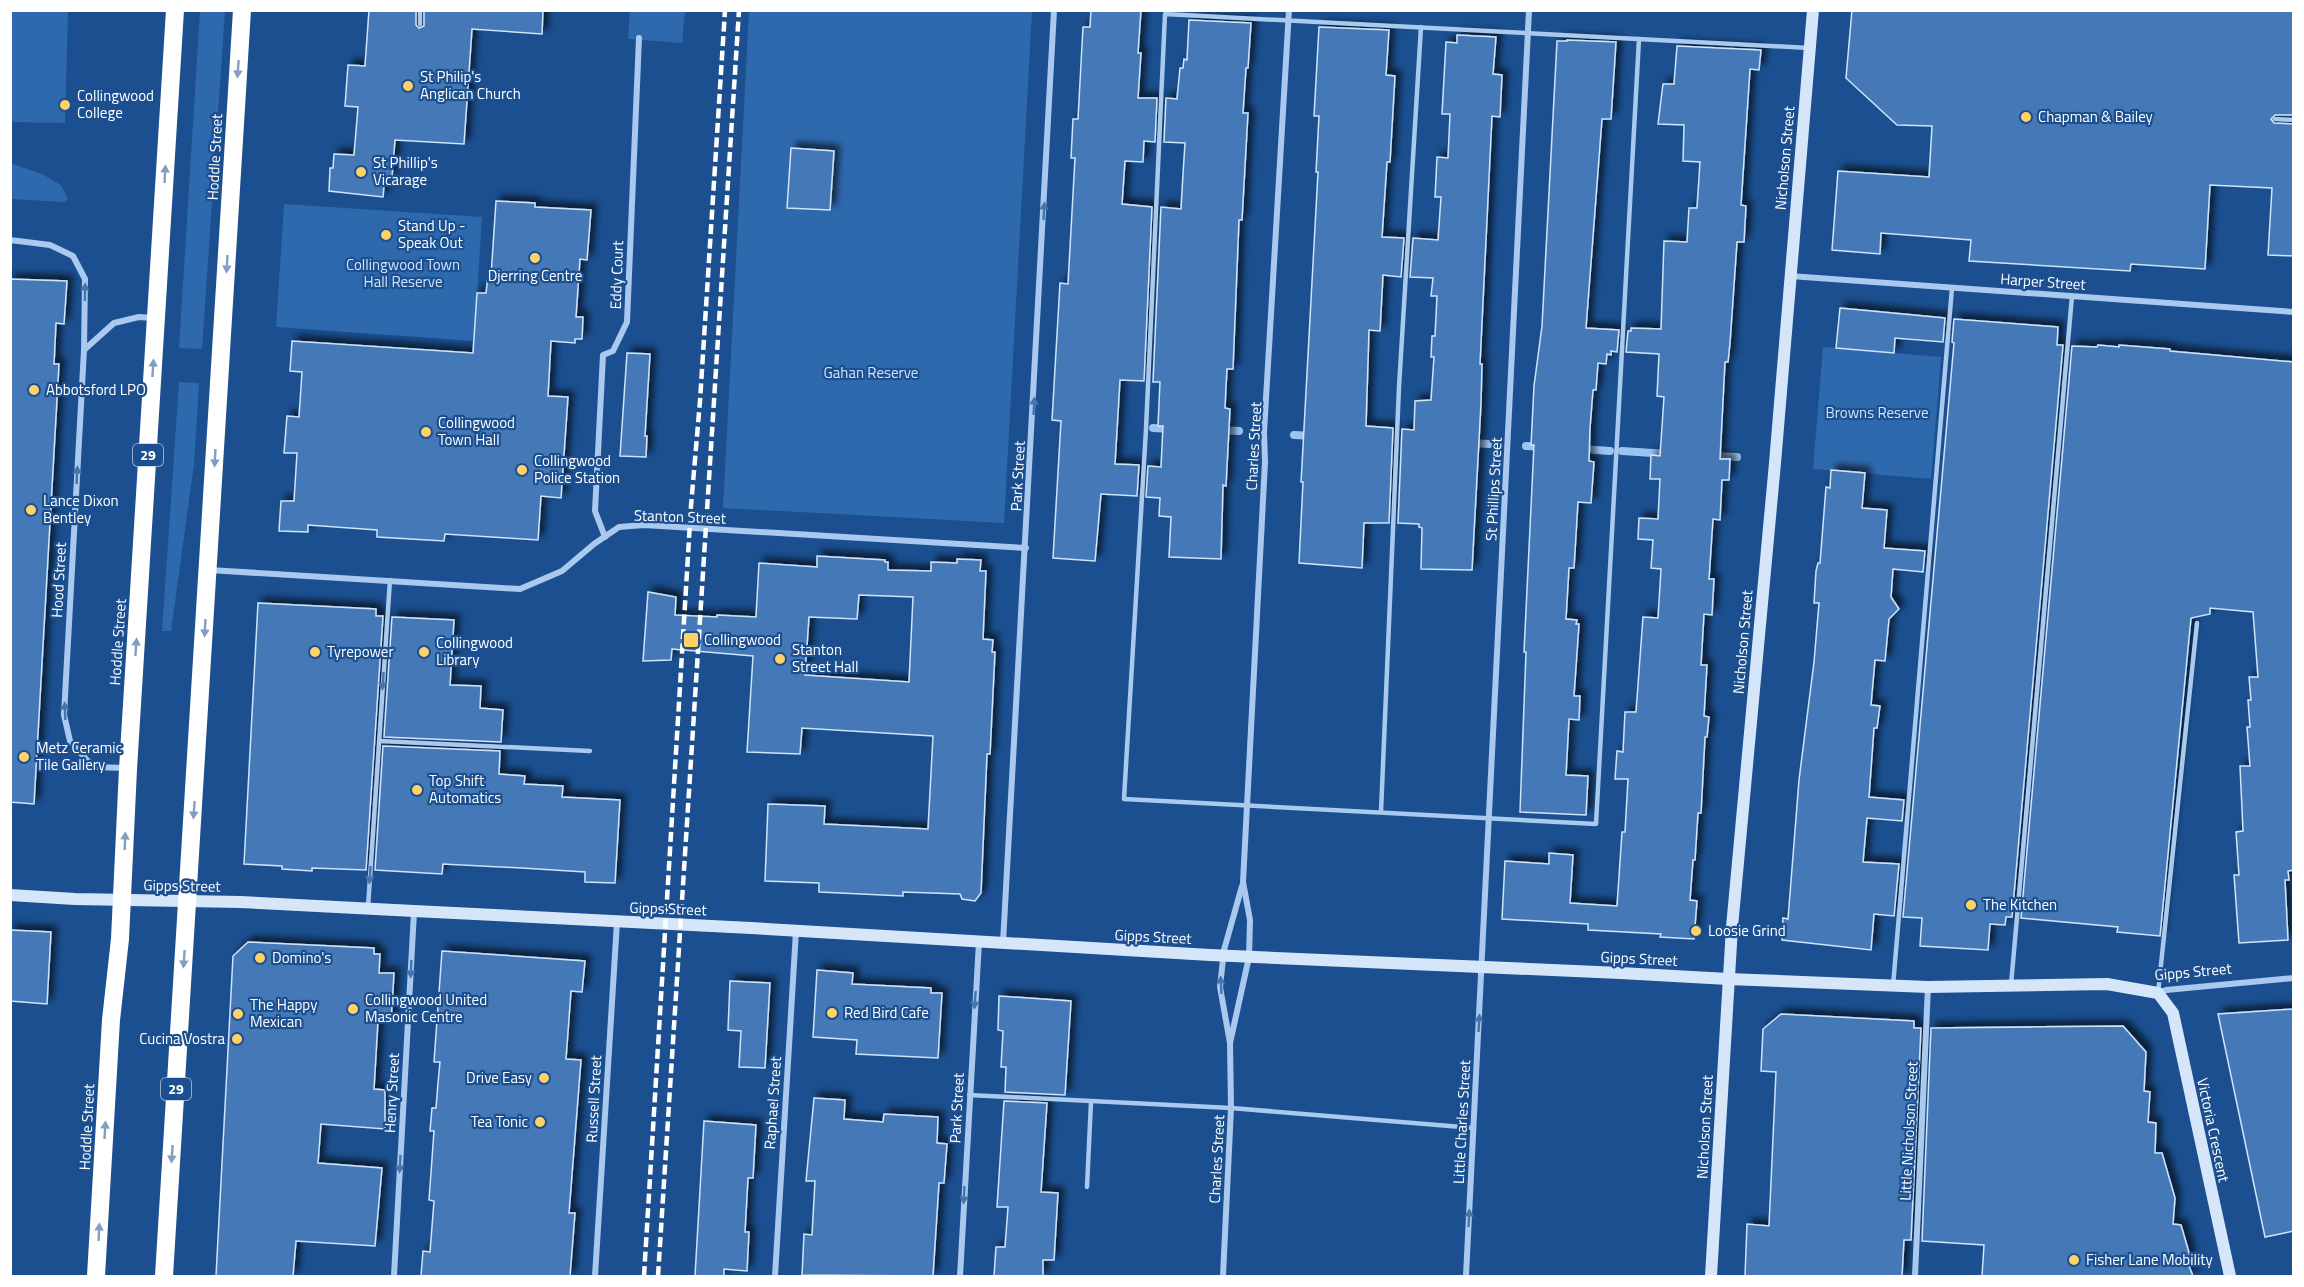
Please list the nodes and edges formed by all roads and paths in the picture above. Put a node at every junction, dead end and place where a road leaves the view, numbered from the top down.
1 (175, 10) edge
2 (242, 10) edge
3 (420, 10) edge
4 (1054, 10) edge
5 (1289, 10) edge
6 (1529, 10) edge
7 (1813, 10) edge
8 (1288, 19) junction
9 (420, 24) dead end
10 (1421, 27) junction
11 (1528, 33) junction
12 (639, 38) dead end
13 (1639, 39) junction
14 (1809, 48) junction
15 (2275, 119) dead end
16 (2294, 120) edge
17 (10, 240) edge
18 (1790, 276) junction
19 (1952, 288) junction
20 (2072, 296) junction
21 (2294, 312) edge
22 (157, 318) junction
23 (84, 350) junction
24 (605, 537) junction
25 (1026, 548) junction
26 (208, 570) junction
27 (390, 580) junction
28 (2197, 623) dead end
29 (380, 741) junction
30 (590, 751) dead end
31 (128, 768) junction
32 (1246, 805) junction
33 (1381, 812) junction
34 (1488, 819) junction
35 (1243, 882) junction
36 (10, 895) edge
37 (123, 900) junction
38 (188, 901) junction
39 (368, 909) junction
40 (414, 911) junction
41 (617, 922) junction
42 (796, 930) junction
43 (979, 942) junction
44 (1003, 943) junction
45 (1223, 956) junction
46 (1249, 957) junction
47 (1482, 968) junction
48 (2294, 978) edge
49 (1728, 979) junction
50 (2011, 985) junction
51 (1893, 986) junction
52 (1928, 987) junction
53 (2158, 993) junction
54 (1230, 1043) junction
55 (969, 1095) junction
56 (1091, 1102) junction
57 (1231, 1108) junction
58 (1474, 1128) junction
59 (1088, 1187) dead end
60 (96, 1276) edge
61 (164, 1276) edge
62 (394, 1276) edge
63 (595, 1276) edge
64 (775, 1276) edge
65 (960, 1276) edge
66 (1223, 1276) edge
67 (1466, 1276) edge
68 (1711, 1276) edge
69 (1915, 1276) edge
70 (2230, 1276) edge

22 -> 1 highway, Hoddle Street / 29
2 -> 26 highway, Hoddle Street / 29
3 - 9 lane
25 -> 4 street, Park Street
5 - 8 street, Charles Street
6 - 11 street, St Phillips Street
7 - 14 street, Nicholson Street
8 - 10 lane
8 - 32 street, Charles Street
8 - 32 lane
10 - 11 lane
10 - 33 lane
11 - 13 lane
11 - 34 street, St Phillips Street
12 - 24 street, Eddy Court
13 - 14 lane
13 - 34 lane
14 - 18 street, Nicholson Street
15 - 16 lane
23 -> 17 street, Hood Street
18 - 19 street, Harper Street
18 - 49 street, Nicholson Street
19 - 20 street, Harper Street
19 - 51 lane
20 - 21 street, Harper Street
20 - 50 lane
22 - 23 street
31 -> 22 highway, Hoddle Street / 29
31 -> 23 street, Hood Street
24 - 25 street, Stanton Street
24 - 27 street, Stanton Street
25 - 44 street, Park Street
26 - 27 street, Stanton Street
26 -> 38 highway, Hoddle Street / 29
27 -> 29 lane
28 - 53 lane
29 - 30 lane
29 -> 39 lane
37 -> 31 highway, Hoddle Street / 29
32 - 33 lane
32 - 35 street, Charles Street
33 - 34 lane
34 - 47 street, St Phillips Street
35 - 45 street, Charles Street
35 - 46 street, Charles Street
36 - 37 street, Gipps Street
37 - 38 street, Gipps Street
60 -> 37 highway, Hoddle Street / 29
38 - 39 street, Gipps Street
38 -> 61 highway, Hoddle Street / 29
39 - 40 street, Gipps Street
40 - 41 street, Gipps Street
40 -> 62 street, Henry Street
41 - 42 street, Gipps Street
41 - 63 street, Russell Street
42 - 43 street, Gipps Street
42 - 64 street, Raphael Street
43 - 44 street, Gipps Street
43 -> 55 street, Park Street
44 - 45 street, Gipps Street
45 - 46 street, Gipps Street
54 -> 45 street, Charles Street
46 - 47 street, Gipps Street
46 - 54 street, Charles Street
47 - 49 street, Gipps Street
58 -> 47 street, Little Charles Street
48 - 53 street, Gipps Street
49 - 51 street, Gipps Street
49 - 68 street, Nicholson Street
50 - 52 street, Gipps Street
50 - 53 street, Gipps Street
51 - 52 street, Gipps Street
52 - 69 street, Little Nicholson Street
53 - 70 street, Victoria Crescent
54 - 57 street, Charles Street
55 - 56 lane
55 -> 65 street, Park Street
56 - 57 lane
56 - 59 lane
57 - 58 lane
57 - 66 street, Charles Street
67 -> 58 street, Little Charles Street

